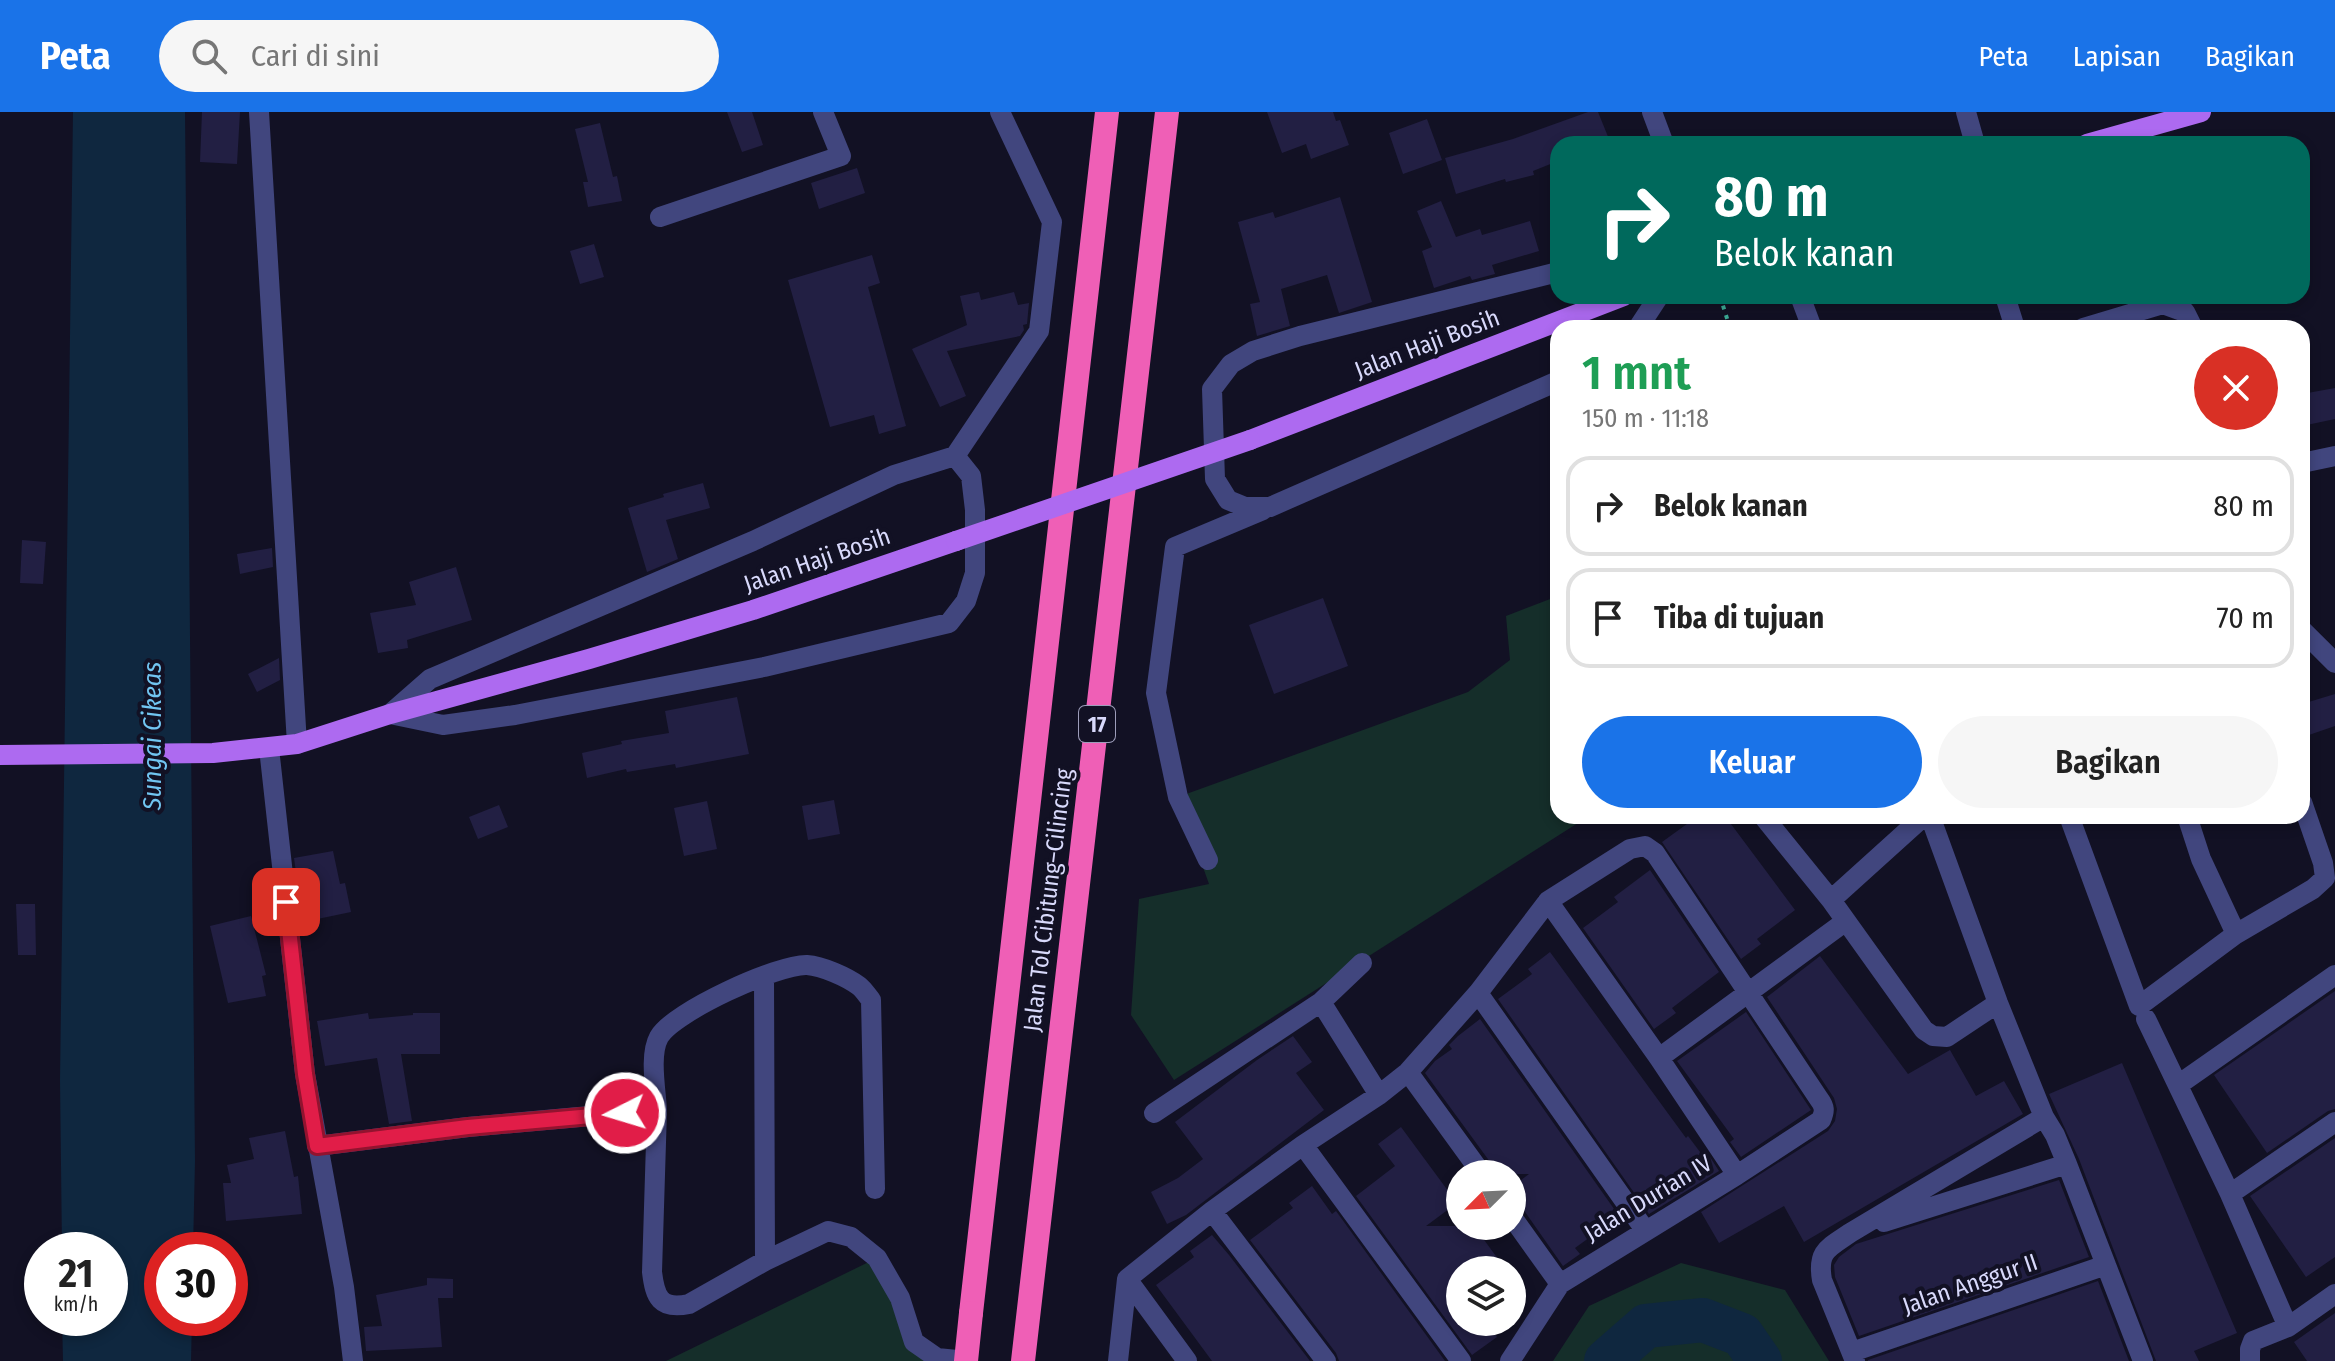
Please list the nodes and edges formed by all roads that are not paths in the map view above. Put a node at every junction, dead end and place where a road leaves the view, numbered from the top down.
1 (259, 112) edge
2 (823, 112) edge
3 (1000, 112) edge
4 (1107, 112) edge
5 (1167, 112) edge
6 (1652, 112) edge
7 (1966, 112) edge
8 (2201, 112) edge
9 (1661, 136) edge
10 (1973, 136) edge
11 (2116, 136) edge
12 (660, 217) dead end
13 (1550, 274) edge
14 (1603, 304) edge
15 (2163, 304) edge
16 (2163, 304) edge
17 (1562, 320) edge
18 (2110, 320) edge
19 (2189, 320) edge
20 (1550, 324) edge
21 (1550, 384) edge
22 (955, 456) junction
23 (2335, 456) edge
24 (2310, 461) edge
25 (1270, 507) junction
26 (2310, 638) edge
27 (2335, 663) edge
28 (390, 714) junction
29 (297, 744) junction
30 (269, 748) junction
31 (0, 755) edge
32 (1769, 824) edge
33 (1915, 824) edge
34 (1933, 824) edge
35 (2072, 824) edge
36 (2190, 824) edge
37 (2310, 824) edge
38 (1208, 860) dead end
39 (1831, 900) junction
40 (1548, 901) junction
41 (1846, 921) junction
42 (2236, 934) junction
43 (1362, 963) dead end
44 (2335, 975) edge
45 (764, 976) junction
46 (1478, 993) junction
47 (1748, 993) junction
48 (1321, 1002) junction
49 (1998, 1003) junction
50 (2146, 1019) dead end
51 (1659, 1058) junction
52 (1408, 1072) junction
53 (2178, 1085) junction
54 (1379, 1095) junction
55 (657, 1110) junction
56 (1154, 1113) dead end
57 (2044, 1117) junction
58 (2335, 1122) edge
59 (1303, 1145) junction
60 (317, 1146) junction
61 (1472, 1160) edge
62 (2067, 1164) junction
63 (1737, 1175) junction
64 (875, 1189) dead end
65 (2230, 1194) junction
66 (1212, 1211) junction
67 (1645, 1230) junction
68 (1850, 1233) junction
69 (1526, 1237) edge
70 (765, 1261) junction
71 (2106, 1265) junction
72 (1127, 1279) junction
73 (1560, 1284) junction
74 (2335, 1294) edge
75 (2288, 1327) junction
76 (1854, 1356) edge
77 (353, 1361) edge
78 (966, 1361) edge
79 (1023, 1361) edge
80 (1118, 1361) edge
81 (1187, 1361) edge
82 (1326, 1361) edge
83 (1461, 1361) edge
84 (1510, 1361) edge
85 (2143, 1361) edge
86 (2250, 1361) edge

1 - 29 street
2 - 12 street
3 - 22 street
4 - 78 highway, Jalan Tol Cibitung–Cilincing, bridge
5 - 79 highway, Jalan Tol Cibitung–Cilincing / 17
6 - 9 street
7 - 10 street
8 - 11 main road
13 - 25 street
14 - 17 main road, Jalan Haji Bosih, bridge
15 - 19 street
16 - 18 street
20 - 28 main road, Jalan Haji Bosih, bridge
21 - 25 street
22 - 28 street
22 - 28 street
23 - 24 street
25 - 38 street
26 - 27 street
28 - 29 main road, Jalan Haji Bosih
29 - 30 main road, Jalan Haji Bosih
30 - 31 main road, Jalan Haji Bosih
30 - 60 street
32 - 39 street
33 - 39 street
34 - 49 street
35 - 42 street
36 - 42 street
37 - 42 street
39 - 41 street
40 - 46 street
40 - 47 street
40 - 51 street
41 - 47 street
41 - 49 street
43 - 48 street
44 - 53 street
45 - 55 street
45 - 64 street
45 - 70 street
46 - 52 street
46 - 67 street
47 - 51 street
47 - 63 street, Jalan Durian IV
48 - 54 street
48 - 56 street
49 - 57 street
50 - 53 street
51 - 63 street
52 - 54 street
52 - 61 street
53 - 65 street
54 - 59 street
55 - 60 street
55 - 70 street
57 - 62 street
57 - 68 street
58 - 65 street
59 - 66 street
59 - 83 street
60 - 77 street
62 - 68 street
62 - 71 street
63 - 67 street, Jalan Durian IV
65 - 75 street
66 - 72 street
66 - 82 street
67 - 73 street, Jalan Durian IV
68 - 76 street
69 - 73 street
70 - 78 street
71 - 76 street, Jalan Anggur II
71 - 85 street
72 - 80 street
72 - 81 street
73 - 84 street, Jalan Durian IV
74 - 75 street
75 - 86 street

